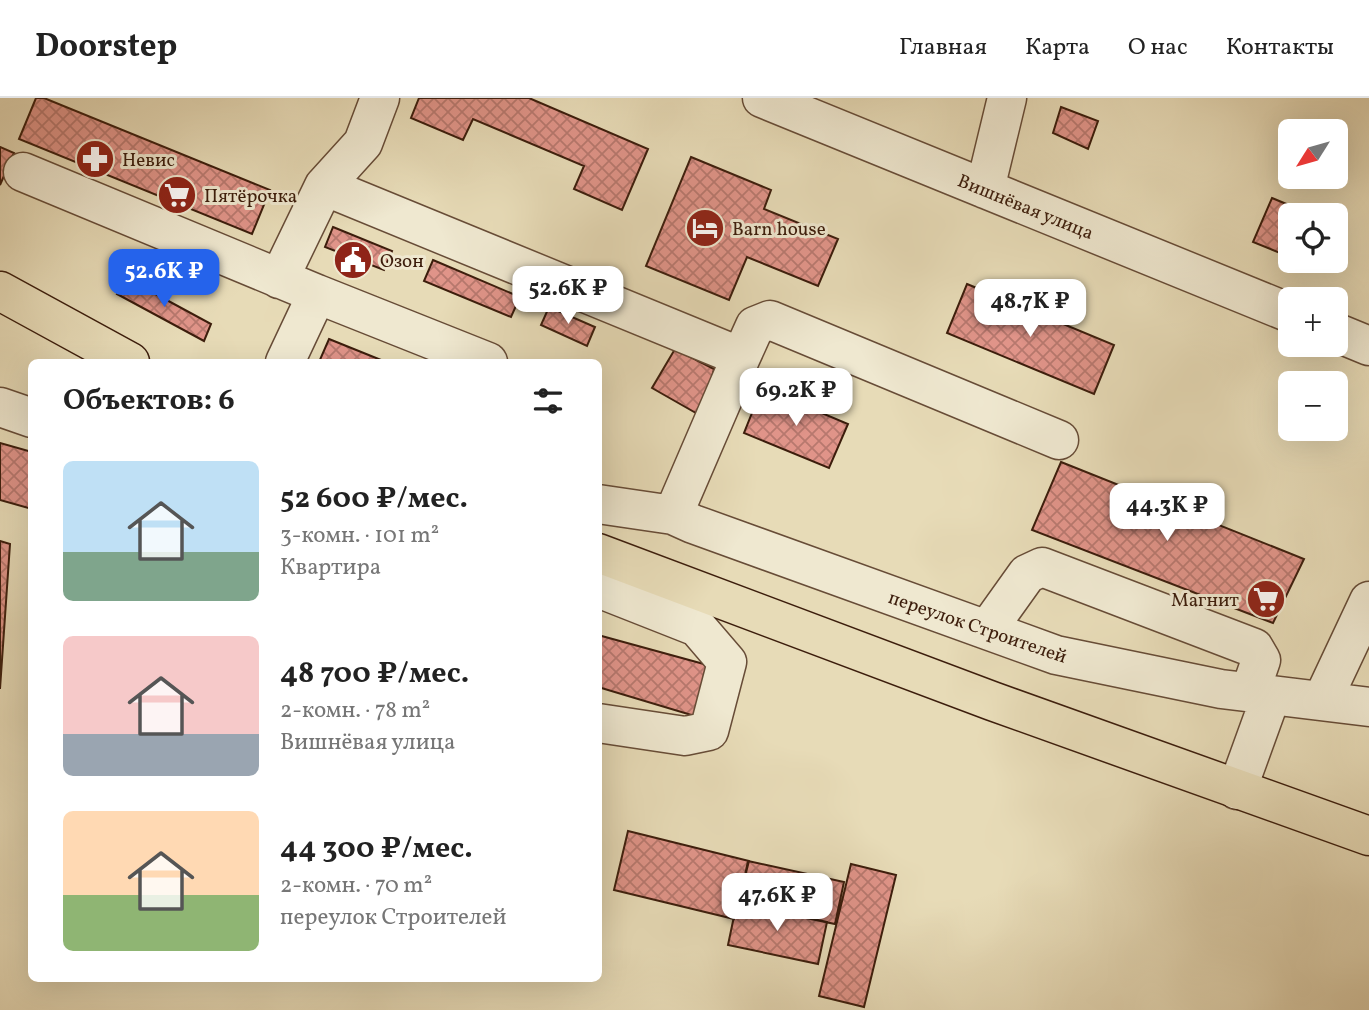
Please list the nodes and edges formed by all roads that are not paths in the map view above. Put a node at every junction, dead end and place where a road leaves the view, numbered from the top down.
1 (380, 98) edge
2 (762, 98) edge
3 (1007, 98) edge
4 (23, 172) dead end
5 (324, 186) junction
6 (985, 189) junction
7 (279, 279) junction
8 (0, 291) edge
9 (317, 295) junction
10 (1278, 308) edge
11 (1348, 337) edge
12 (1369, 346) edge
13 (741, 357) junction
14 (125, 359) edge
15 (286, 359) edge
16 (480, 359) edge
17 (0, 407) edge
18 (28, 417) edge
19 (1059, 440) dead end
20 (602, 505) edge
21 (673, 515) junction
22 (602, 555) edge
23 (602, 590) edge
24 (1369, 601) edge
25 (987, 630) junction
26 (1260, 694) junction
27 (1322, 701) junction
28 (1369, 707) edge
29 (602, 724) edge
30 (1237, 790) junction
31 (1369, 836) edge

1 - 5 street
2 - 6 street, Вишнёвая улица
3 - 6 street
4 - 7 street
5 - 7 street
5 - 13 street
6 - 10 street, Вишнёвая улица
7 - 9 street
8 - 14 main road
9 - 15 street
9 - 16 street
11 - 12 street
13 - 19 street
13 - 21 street
17 - 18 street
20 - 21 street, переулок Строителей
21 - 25 street, переулок Строителей
22 - 30 main road
23 - 29 street
24 - 27 street
25 - 26 street, переулок Строителей
25 - 26 street
26 - 27 street, переулок Строителей
26 - 30 street
27 - 28 street, переулок Строителей
30 - 31 main road

